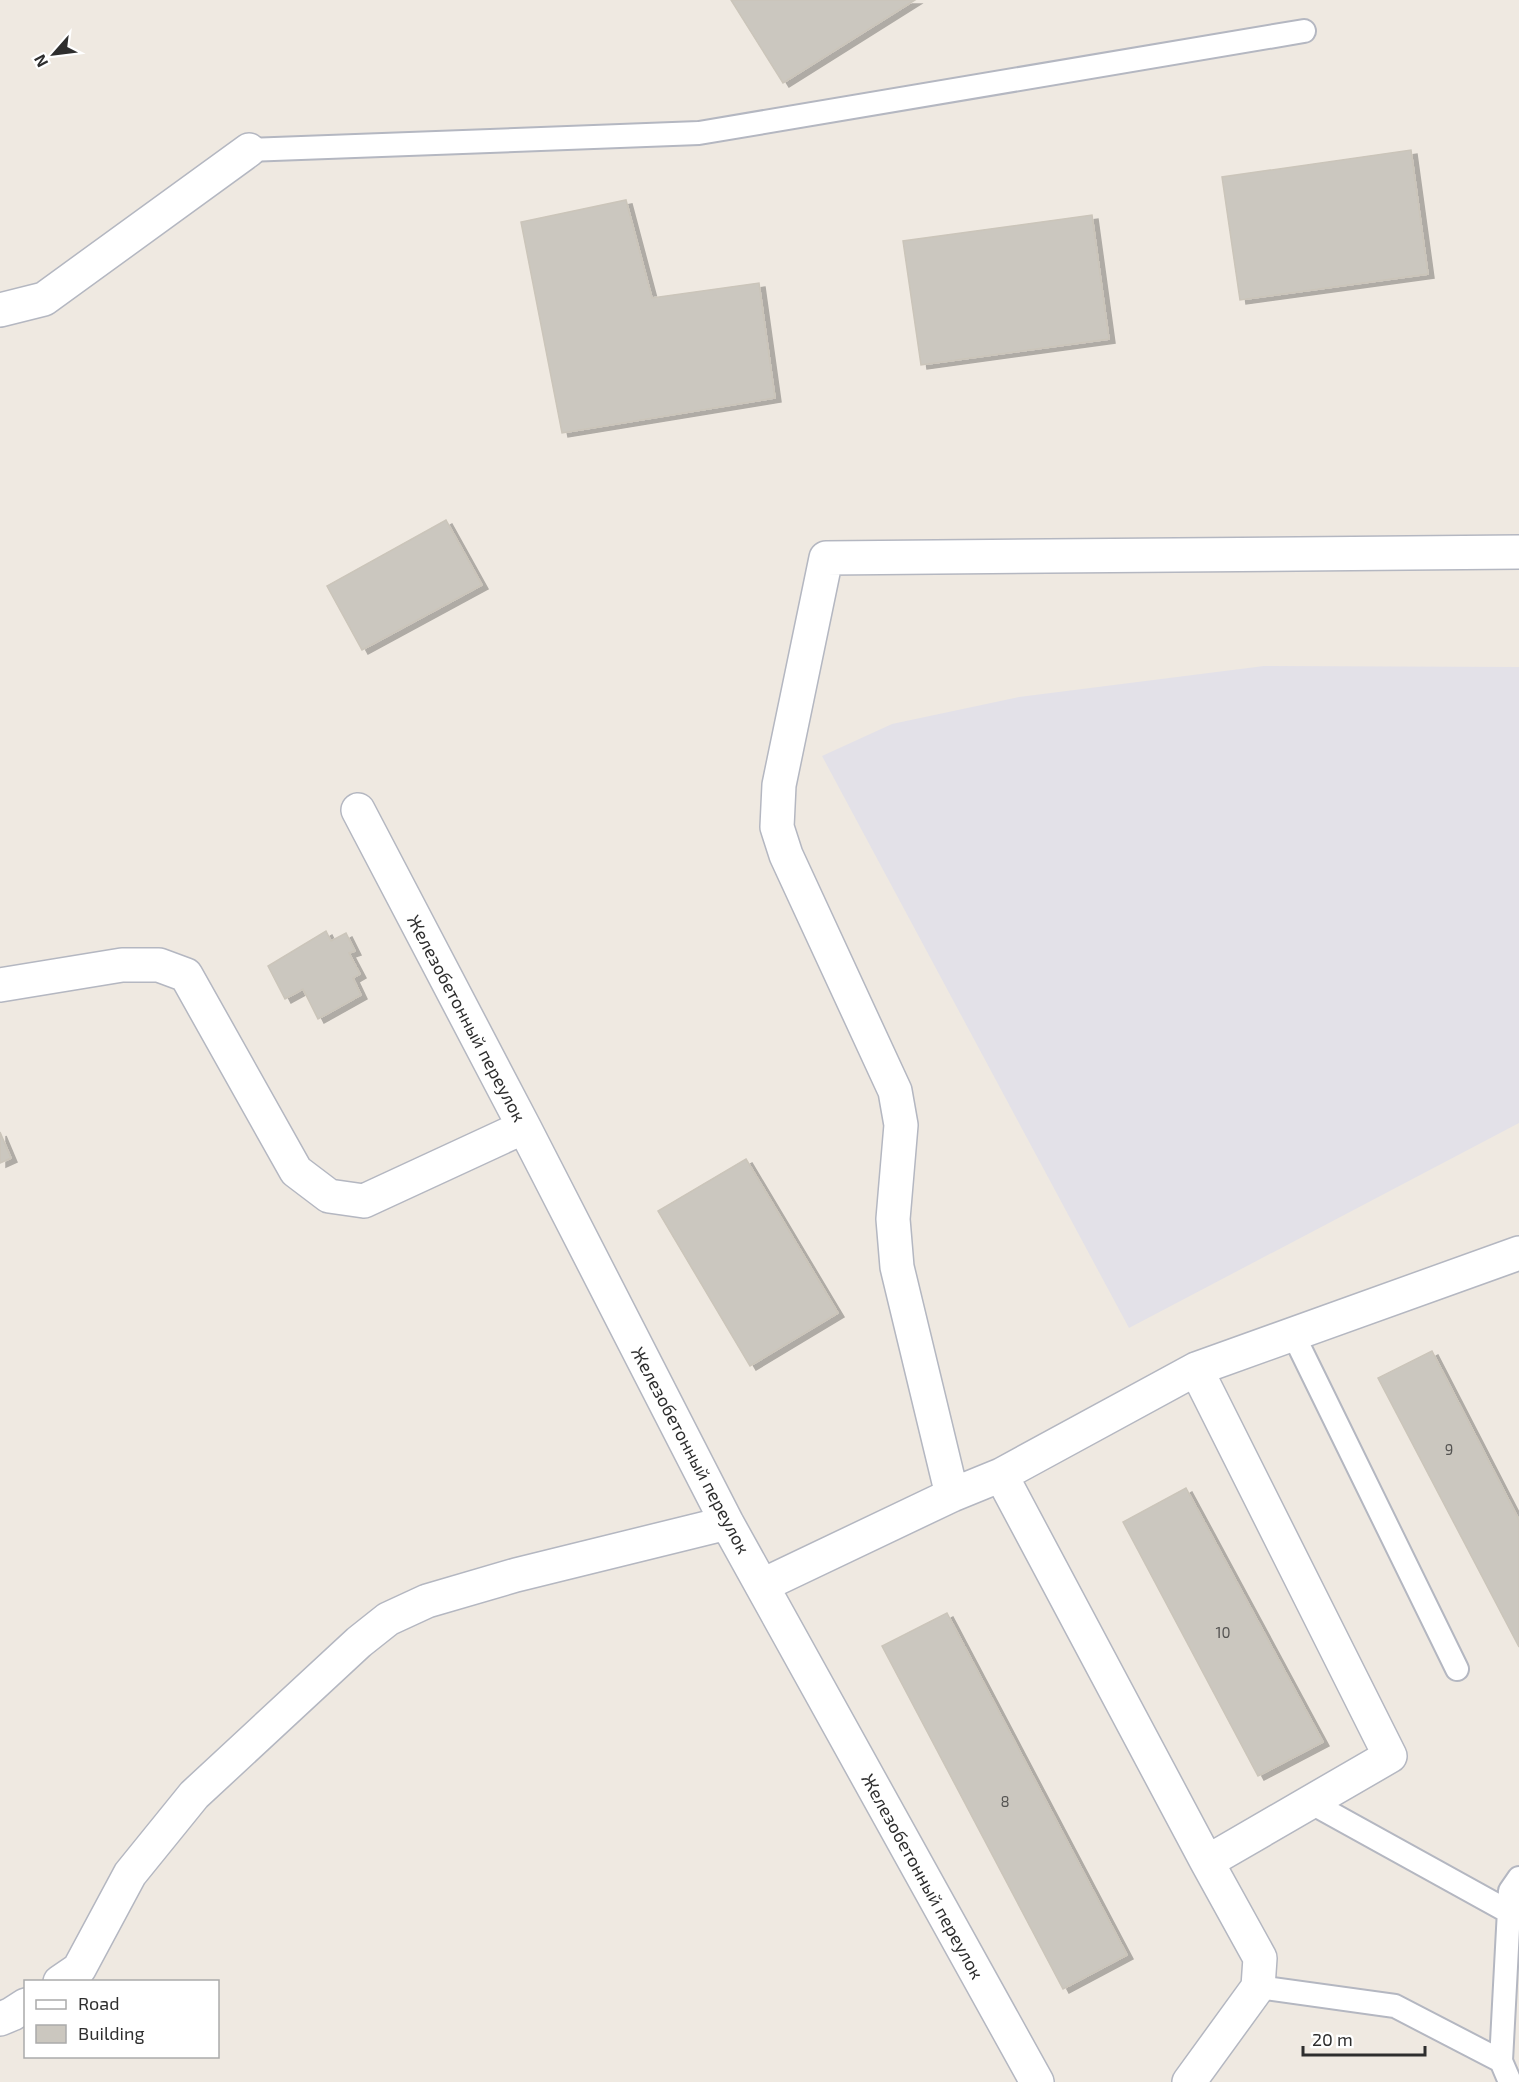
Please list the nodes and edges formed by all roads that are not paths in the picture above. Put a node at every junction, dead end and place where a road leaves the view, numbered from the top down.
1 (1304, 31) dead end
2 (249, 150) joint
3 (0, 310) edge
4 (1519, 552) edge
5 (358, 810) dead end
6 (0, 986) edge
7 (524, 1127) junction
8 (1519, 1253) edge
9 (1293, 1334) junction
10 (1196, 1369) junction
11 (1001, 1474) junction
12 (952, 1495) junction
13 (727, 1523) junction
14 (763, 1585) junction
15 (1457, 1669) dead end
16 (1310, 1802) junction
17 (1207, 1862) junction
18 (1519, 1878) edge
19 (1509, 1912) junction
20 (63, 1980) edge
21 (1258, 1987) junction
22 (24, 2006) edge
23 (0, 2019) edge
24 (1505, 2072) edge
25 (1037, 2082) edge
26 (1189, 2082) edge

1 - 2 lane
2 - 3 street
4 - 12 street
5 - 7 street, Железобетонный переулок
6 - 7 street
7 - 13 street, Железобетонный переулок
8 - 9 street
9 - 10 street
9 - 15 lane
10 - 11 street
10 - 16 street
11 - 12 street
11 - 17 street
12 - 14 street
13 - 14 street, Железобетонный переулок
13 - 20 street
14 - 25 street, Железобетонный переулок
16 - 17 street
16 - 19 lane
17 - 21 street
18 - 19 lane
19 - 24 lane
21 - 24 lane
21 - 26 street
22 - 23 street

